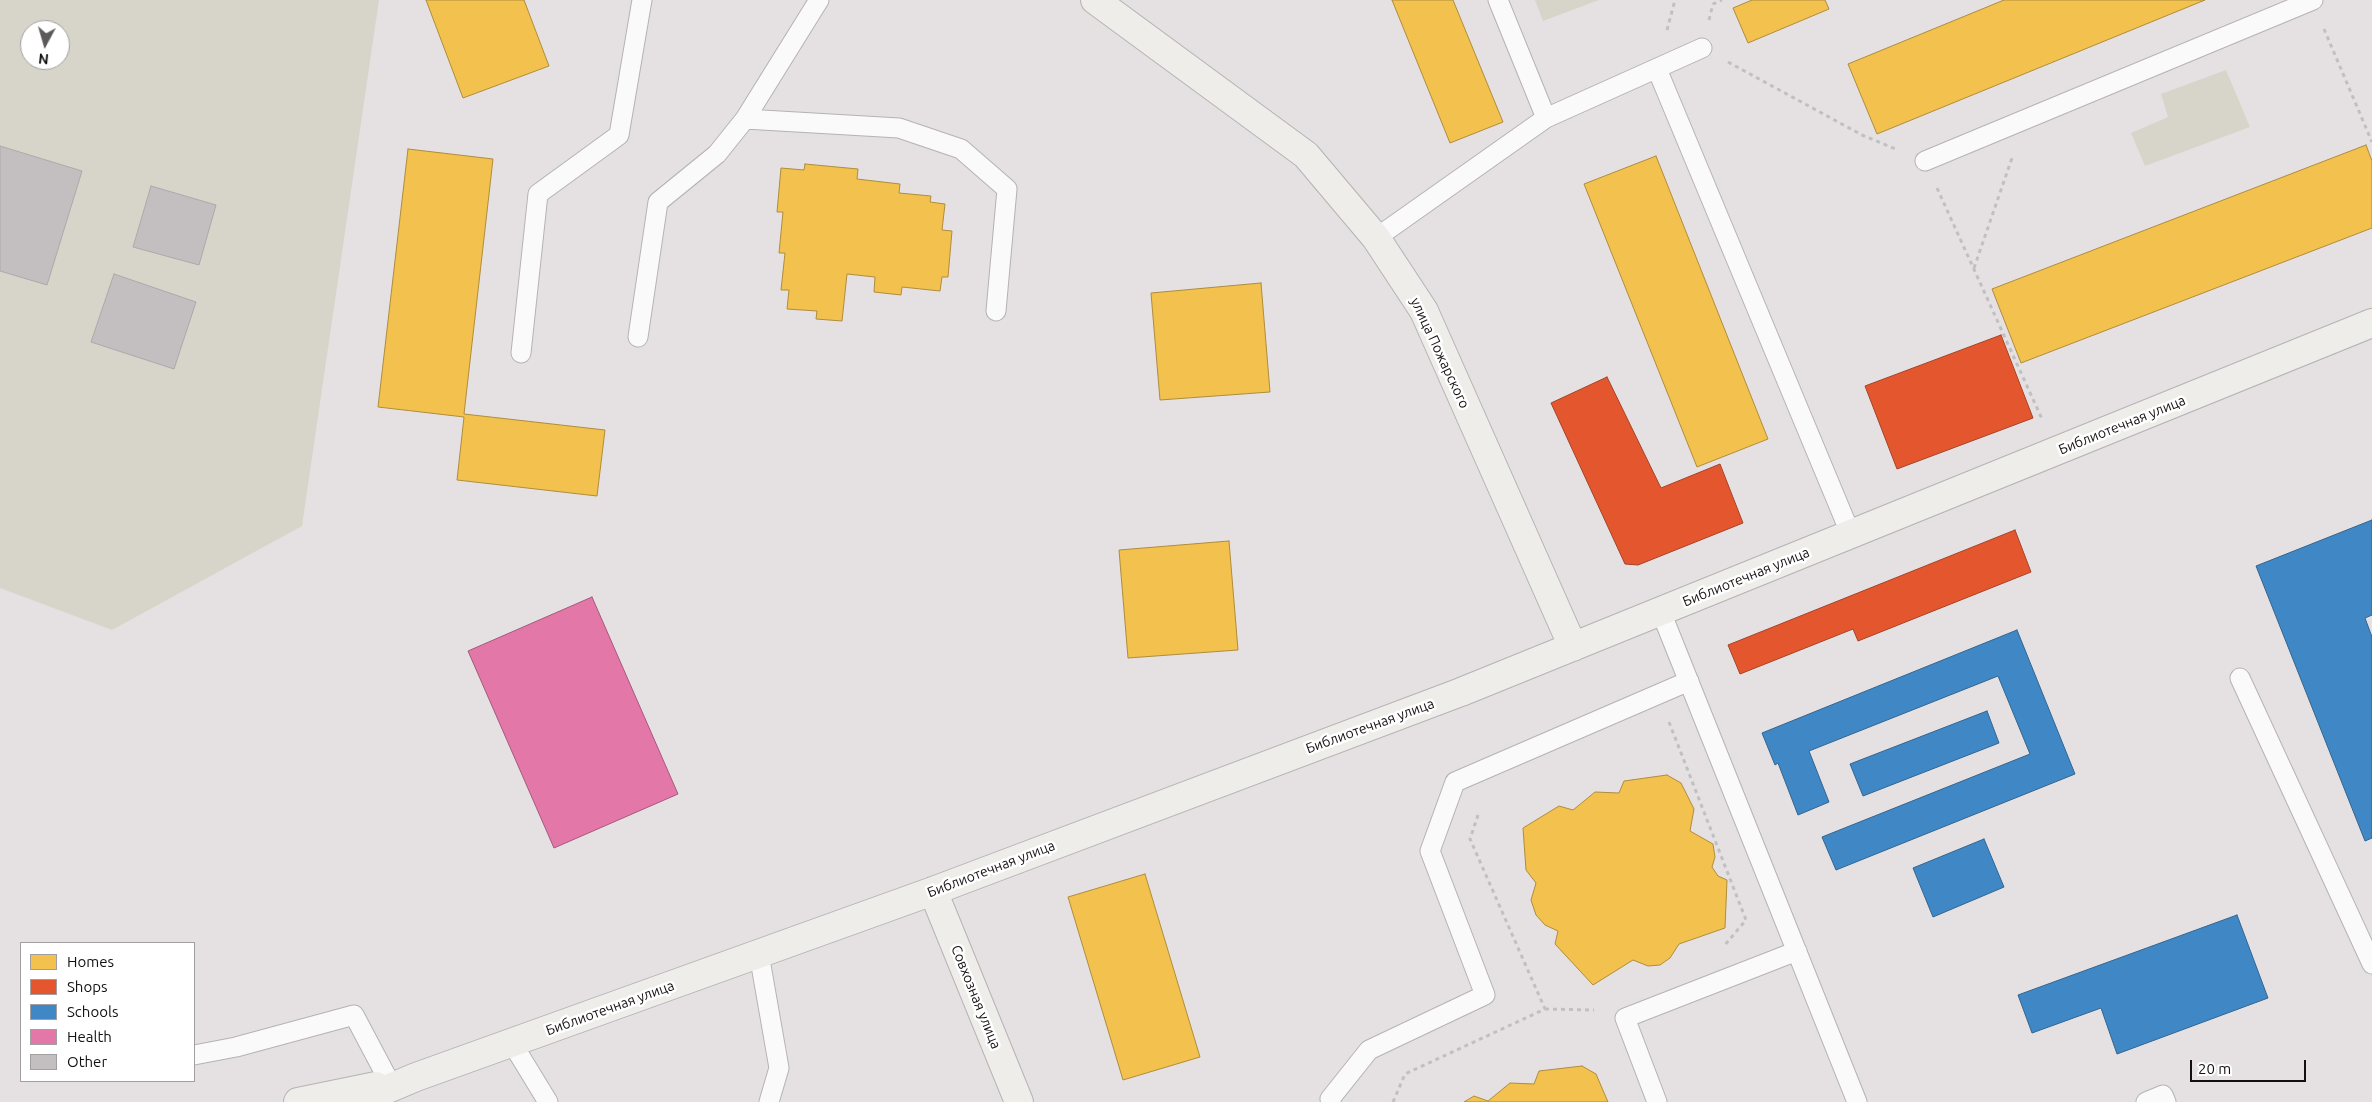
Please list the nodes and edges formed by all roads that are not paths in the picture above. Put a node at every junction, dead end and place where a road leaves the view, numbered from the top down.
1 (642, 0) edge
2 (819, 0) edge
3 (1095, 0) edge
4 (1498, 0) edge
5 (2312, 0) edge
6 (1702, 48) road end
7 (1657, 69) junction
8 (1546, 118) junction
9 (745, 119) junction
10 (1925, 161) road end
11 (1376, 238) junction
12 (996, 312) dead end
13 (2372, 323) edge
14 (638, 337) dead end
15 (520, 353) dead end
16 (1851, 535) junction
17 (1661, 612) junction
18 (1573, 647) junction
19 (2240, 678) dead end
20 (1689, 681) junction
21 (933, 891) junction
22 (1797, 951) junction
23 (759, 954) junction
24 (2372, 964) edge
25 (512, 1043) junction
26 (195, 1055) edge
27 (416, 1077) junction
28 (390, 1083) junction
29 (298, 1102) edge
30 (357, 1102) edge
31 (548, 1102) edge
32 (769, 1102) edge
33 (1019, 1102) edge
34 (1331, 1102) edge
35 (1657, 1102) edge
36 (1857, 1102) edge
37 (2146, 1102) edge
38 (2166, 1102) edge

1 - 15 lane
2 - 9 lane
3 - 11 street, улица Пожарского
4 - 8 lane
5 - 10 lane
6 - 7 lane
7 - 8 lane
7 - 16 lane
8 - 11 lane
9 - 12 lane
9 - 14 lane
11 - 18 street, улица Пожарского
13 - 16 street, Библиотечная улица
16 - 17 street, Библиотечная улица
17 - 18 street, Библиотечная улица
17 - 20 lane
18 - 21 street, Библиотечная улица
19 - 24 lane
20 - 22 lane
20 - 34 lane
21 - 23 street, Библиотечная улица
21 - 33 street, Совхозная улица
22 - 35 lane
22 - 36 lane
23 - 25 street, Библиотечная улица
23 - 32 lane
25 - 27 street, Библиотечная улица
25 - 31 lane
26 - 28 lane
27 - 28 street
27 - 30 street, Библиотечная улица
28 - 29 street
37 - 38 lane

